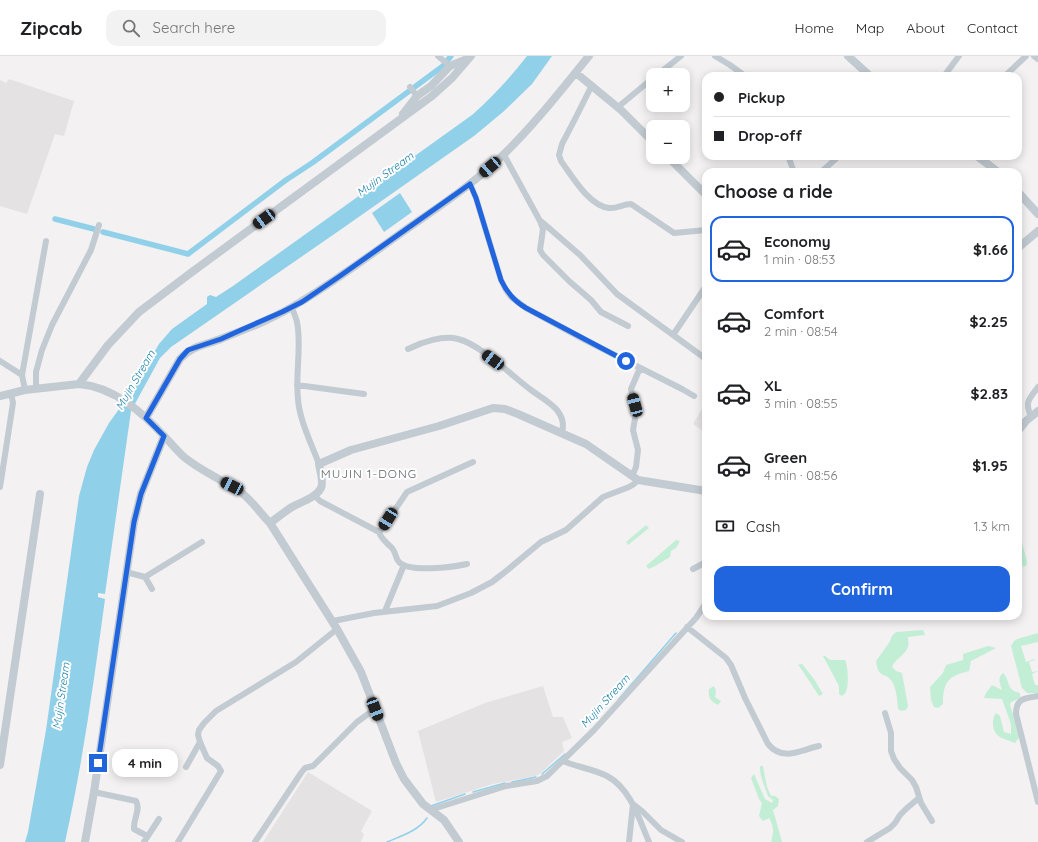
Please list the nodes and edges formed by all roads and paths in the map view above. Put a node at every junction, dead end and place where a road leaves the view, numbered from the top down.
1 (438, 56) edge
2 (589, 56) edge
3 (681, 56) edge
4 (715, 56) edge
5 (848, 56) edge
6 (959, 56) edge
7 (1026, 56) edge
8 (1034, 56) edge
9 (470, 57) edge
10 (1038, 59) edge
11 (447, 63) junction
12 (666, 68) edge
13 (740, 72) edge
14 (866, 72) edge
15 (947, 72) edge
16 (1009, 72) edge
17 (576, 73) junction
18 (646, 84) edge
19 (592, 85) junction
20 (410, 87) dead end
21 (416, 95) junction
22 (618, 107) junction
23 (398, 121) junction
24 (646, 135) edge
25 (504, 155) junction
26 (834, 160) edge
27 (982, 160) edge
28 (675, 164) edge
29 (825, 168) edge
30 (993, 168) edge
31 (470, 184) junction
32 (702, 191) edge
33 (1022, 196) edge
34 (1038, 214) edge
35 (540, 221) junction
36 (99, 225) dead end
37 (702, 230) edge
38 (1038, 231) edge
39 (46, 241) dead end
40 (1022, 245) edge
41 (702, 292) edge
42 (292, 307) junction
43 (628, 326) dead end
44 (673, 335) junction
45 (408, 349) dead end
46 (702, 355) edge
47 (0, 361) edge
48 (640, 368) junction
49 (22, 375) junction
50 (79, 384) junction
51 (297, 384) junction
52 (1038, 387) edge
53 (36, 389) junction
54 (25, 390) junction
55 (11, 394) junction
56 (364, 394) dead end
57 (0, 396) edge
58 (694, 396) dead end
59 (1038, 412) edge
60 (1031, 417) junction
61 (146, 418) junction
62 (1022, 427) edge
63 (562, 433) junction
64 (164, 436) junction
65 (473, 462) dead end
66 (319, 464) junction
67 (635, 478) junction
68 (0, 487) edge
69 (702, 490) edge
70 (40, 494) dead end
71 (314, 495) junction
72 (270, 524) junction
73 (379, 532) junction
74 (202, 542) dead end
75 (467, 564) dead end
76 (702, 564) edge
77 (404, 565) junction
78 (693, 569) dead end
79 (126, 572) junction
80 (145, 577) junction
81 (152, 589) dead end
82 (702, 608) edge
83 (385, 612) junction
84 (332, 621) junction
85 (687, 627) junction
86 (338, 629) junction
87 (1038, 696) edge
88 (375, 709) junction
89 (884, 713) dead end
90 (200, 742) junction
91 (819, 746) dead end
92 (563, 761) junction
93 (0, 765) edge
94 (186, 767) dead end
95 (94, 792) junction
96 (919, 798) junction
97 (1038, 802) edge
98 (633, 804) junction
99 (430, 810) junction
100 (159, 819) dead end
101 (932, 821) dead end
102 (146, 839) edge
103 (85, 842) edge
104 (178, 842) edge
105 (256, 842) edge
106 (458, 842) edge
107 (629, 842) edge
108 (649, 842) edge
109 (682, 842) edge
110 (867, 842) edge

1 - 11 street
2 - 17 street
3 - 12 street
4 - 13 street
5 - 14 street
6 - 15 street
7 - 16 street
8 - 10 street
9 - 11 street
9 - 23 street
11 - 21 street
17 - 19 street
17 - 25 street
18 - 22 street
19 - 22 street
19 - 37 street
20 - 21 street
21 - 23 street
22 - 24 street
23 - 50 street
25 - 31 street
25 - 35 street
26 - 29 street
27 - 30 street
28 - 32 street
31 - 42 street
31 - 48 street
33 - 34 street
35 - 43 street
35 - 44 street
36 - 53 street
38 - 40 street
39 - 49 street
41 - 44 street
42 - 51 street
42 - 61 street
44 - 46 street
45 - 63 street
47 - 49 street
48 - 58 street
48 - 67 street
49 - 54 street
50 - 53 street
50 - 61 street
51 - 56 street
51 - 66 street
52 - 60 street
53 - 54 street
54 - 55 street
55 - 57 street
55 - 68 street
59 - 60 street
60 - 62 street
61 - 64 street
63 - 66 street
63 - 67 street
64 - 72 street
64 - 79 street
65 - 73 street
66 - 71 street
67 - 69 street
67 - 83 street
70 - 93 street
71 - 72 street
71 - 73 street
72 - 84 street
73 - 77 street
74 - 80 street
75 - 77 street
76 - 78 street
77 - 83 street
79 - 80 street
79 - 95 street
80 - 81 street
82 - 85 street
83 - 84 street
84 - 86 street
85 - 91 street
85 - 92 street
86 - 88 street
86 - 90 street
87 - 97 street
88 - 99 street
88 - 105 street
89 - 96 street
90 - 94 street
90 - 104 street
92 - 98 street
92 - 99 street
95 - 102 street
95 - 103 street
96 - 101 street
96 - 110 street
98 - 107 street
98 - 108 street
98 - 109 street
99 - 106 street
100 - 102 street

